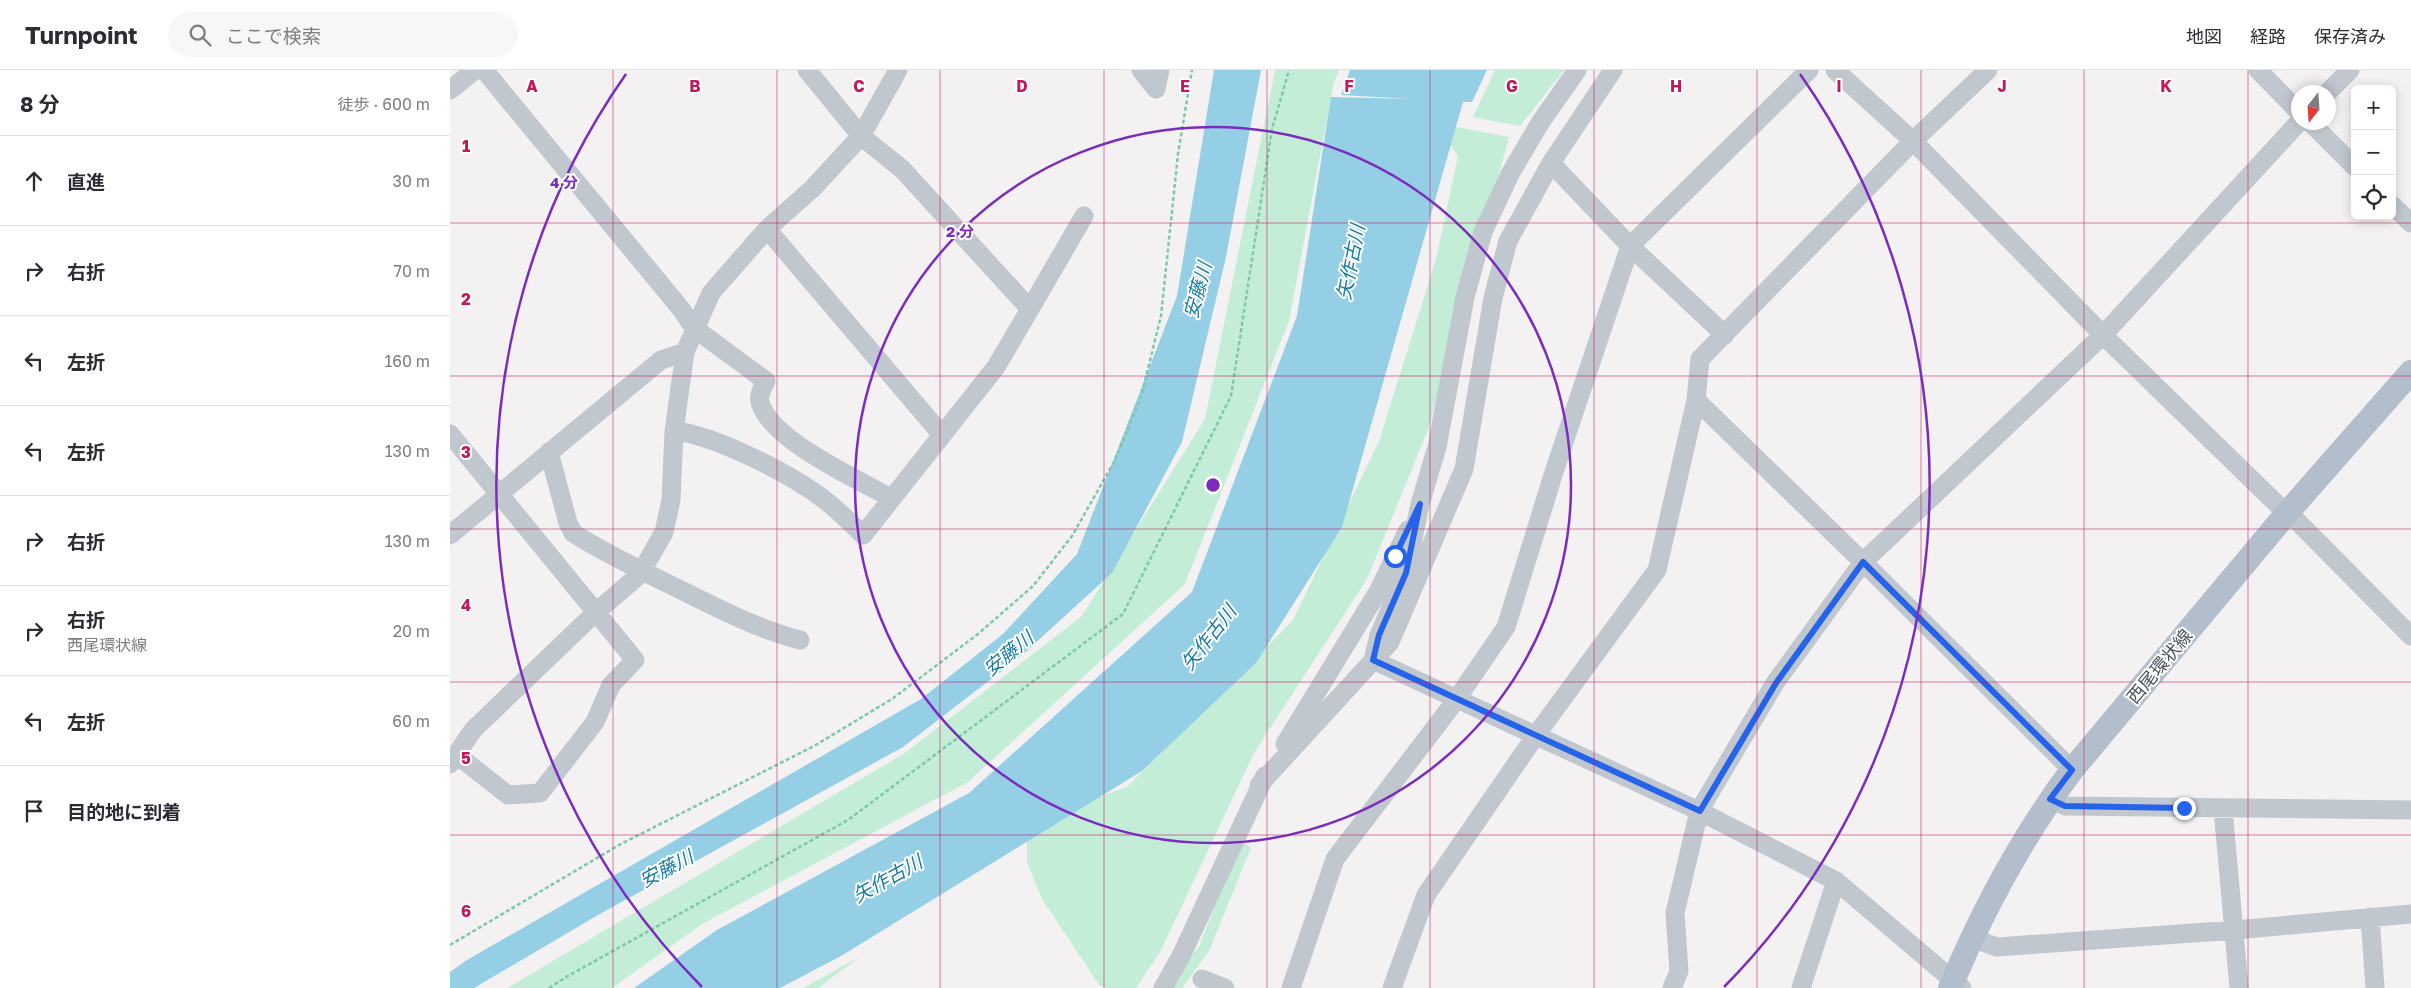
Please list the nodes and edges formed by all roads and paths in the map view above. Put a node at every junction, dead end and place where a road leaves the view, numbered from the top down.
1 (475, 70) edge
2 (484, 70) edge
3 (807, 70) edge
4 (898, 70) edge
5 (1141, 70) edge
6 (1160, 70) edge
7 (1192, 70) edge
8 (1290, 70) edge
9 (1577, 70) edge
10 (1613, 70) edge
11 (1809, 70) edge
12 (1835, 70) edge
13 (1988, 70) edge
14 (2258, 70) edge
15 (2350, 70) edge
16 (2335, 85) edge
17 (450, 90) edge
18 (2291, 104) edge
19 (2292, 130) edge
20 (2318, 130) edge
21 (861, 136) junction
22 (1913, 141) junction
23 (1551, 163) junction
24 (2351, 163) edge
25 (2396, 209) edge
26 (1084, 216) dead end
27 (2411, 222) edge
28 (767, 230) junction
29 (1630, 246) junction
30 (1030, 309) junction
31 (694, 328) junction
32 (1725, 335) junction
33 (2103, 335) junction
34 (685, 352) junction
35 (2411, 372) edge
36 (1696, 400) junction
37 (674, 430) junction
38 (450, 434) edge
39 (942, 435) junction
40 (549, 452) junction
41 (830, 463) junction
42 (811, 490) junction
43 (498, 494) junction
44 (891, 498) junction
45 (1420, 504) junction
46 (2288, 513) junction
47 (450, 535) edge
48 (1863, 562) junction
49 (641, 570) junction
50 (596, 612) junction
51 (2411, 636) edge
52 (800, 640) dead end
53 (1373, 660) junction
54 (1456, 700) junction
55 (1536, 735) junction
56 (453, 760) edge
57 (2072, 770) junction
58 (1259, 785) junction
59 (2050, 799) junction
60 (2223, 808) junction
61 (2411, 810) edge
62 (1700, 811) junction
63 (1836, 881) junction
64 (2411, 914) edge
65 (2370, 917) junction
66 (2235, 930) junction
67 (1971, 938) junction
68 (450, 945) edge
69 (1202, 979) dead end
70 (1955, 986) edge
71 (549, 988) edge
72 (1163, 988) edge
73 (1225, 988) edge
74 (1291, 988) edge
75 (1392, 988) edge
76 (1672, 988) edge
77 (1801, 988) edge
78 (2239, 988) edge
79 (2375, 988) edge

1 - 17 street
2 - 31 street
3 - 21 street
4 - 21 street
5 - 6 street
7 - 68 path
8 - 71 path
9 - 45 street
10 - 23 street
11 - 29 street
12 - 22 street
13 - 22 street
14 - 18 street
15 - 16 street
19 - 33 street
20 - 24 street
21 - 28 street
21 - 30 street
22 - 32 street
22 - 33 street
23 - 29 street
23 - 53 street
25 - 27 street
26 - 30 street
28 - 31 street
28 - 39 street
29 - 32 street
29 - 54 street
30 - 39 street
31 - 34 street
31 - 41 street
32 - 36 street
33 - 46 street
33 - 48 street
34 - 37 street
34 - 40 street
35 - 46 main road, 西尾環状線
36 - 48 street
36 - 55 street
37 - 42 street
37 - 49 street
38 - 43 street
39 - 44 street
40 - 43 street
40 - 49 street
41 - 42 street
41 - 44 street
42 - 44 street
43 - 47 street
43 - 50 street
45 - 53 street
45 - 58 street
46 - 51 street
46 - 57 main road, 西尾環状線
48 - 57 street
48 - 62 street
49 - 50 street
49 - 52 street
50 - 56 street
50 - 56 street
53 - 54 street
53 - 58 street
54 - 55 street
54 - 74 street
55 - 62 street
55 - 75 street
57 - 59 main road, 西尾環状線
58 - 72 street
59 - 60 street
59 - 67 main road, 西尾環状線
60 - 61 street
60 - 66 street
62 - 63 street
62 - 76 street
63 - 70 street
63 - 77 street
64 - 65 street
65 - 66 street
65 - 79 street
66 - 67 street
66 - 78 street
67 - 70 main road, 西尾環状線
69 - 73 street

